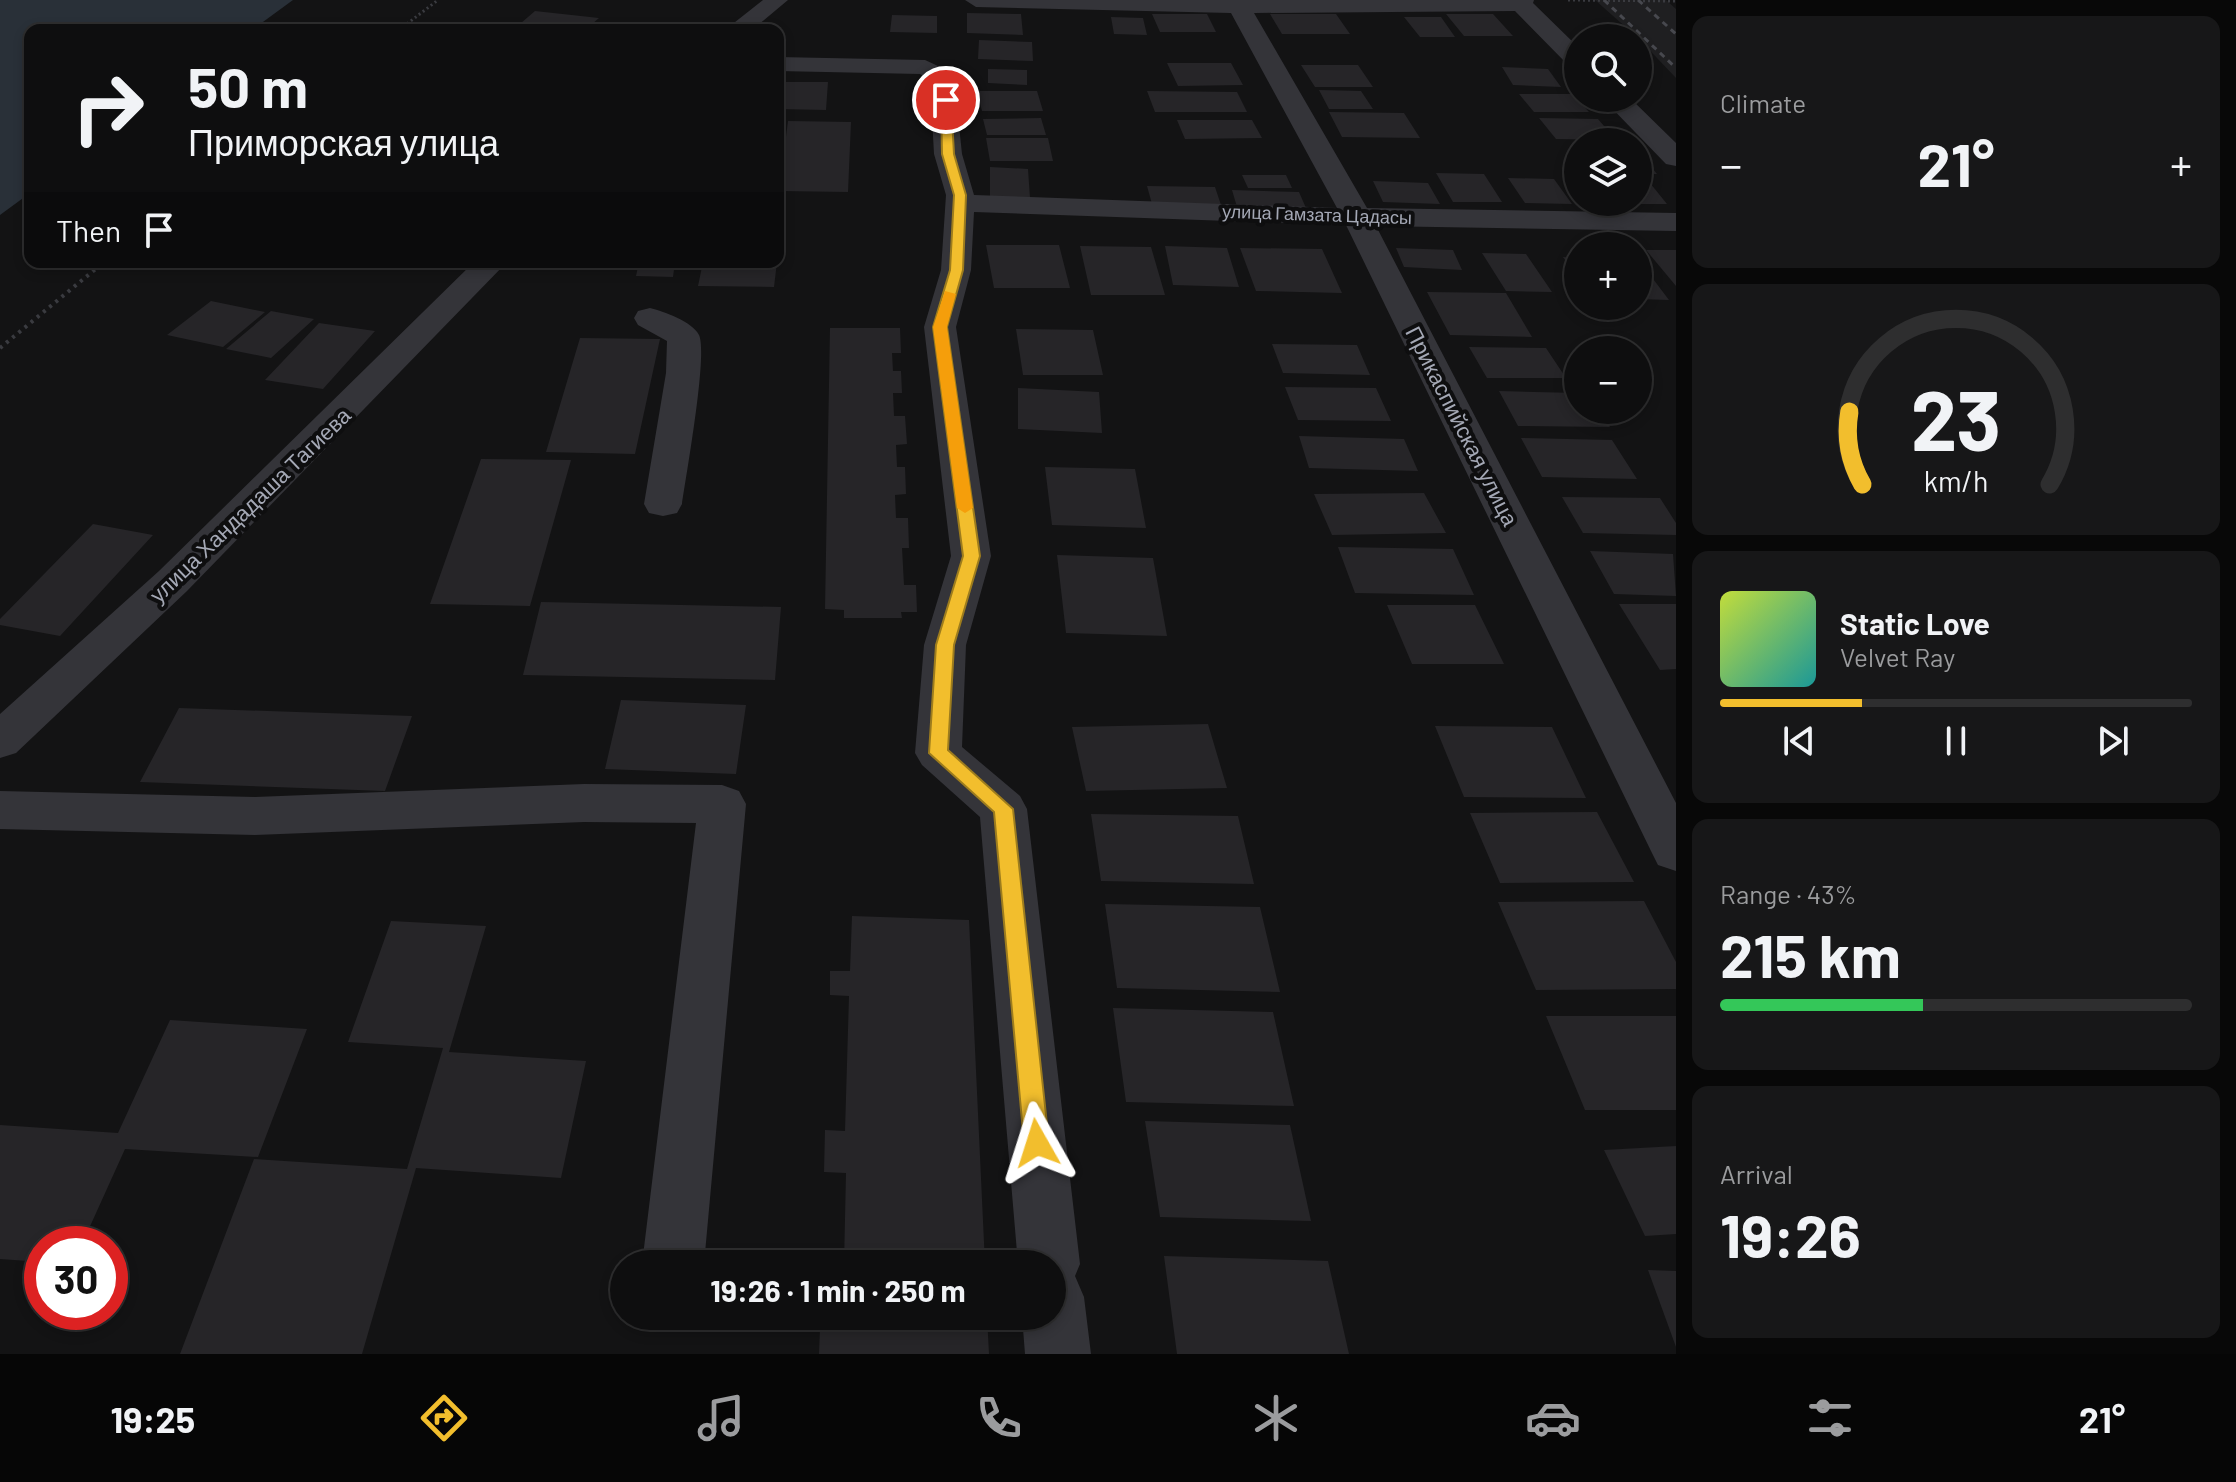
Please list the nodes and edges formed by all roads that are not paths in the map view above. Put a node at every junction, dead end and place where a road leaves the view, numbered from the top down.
1 (779, 0) edge
2 (976, 0) edge
3 (1362, 2) edge
4 (1522, 2) edge
5 (1239, 6) junction
6 (747, 24) edge
7 (1564, 46) edge
8 (784, 64) edge
9 (1629, 112) edge
10 (1676, 158) edge
11 (959, 203) junction
12 (1357, 217) junction
13 (1676, 222) edge
14 (484, 268) edge
15 (484, 268) edge
16 (650, 318) dead end
17 (663, 504) dead end
18 (0, 735) edge
19 (0, 741) edge
20 (0, 810) edge
21 (1676, 851) edge
22 (674, 1250) edge
23 (1048, 1250) edge
24 (1055, 1330) edge
25 (1058, 1354) edge

1 - 6 street
2 - 5 street
3 - 4 street
3 - 5 street
4 - 7 street
5 - 12 street, Прикаспийская улица
8 - 11 street
9 - 10 street
11 - 12 street, улица Гамзата Цадасы
11 - 23 street
12 - 13 street, улица Гамзата Цадасы
12 - 21 street, Прикаспийская улица
14 - 18 street, улица Хандадаша Тагиева
15 - 19 street, улица Хандадаша Тагиева
16 - 17 street
20 - 22 street
24 - 25 street

